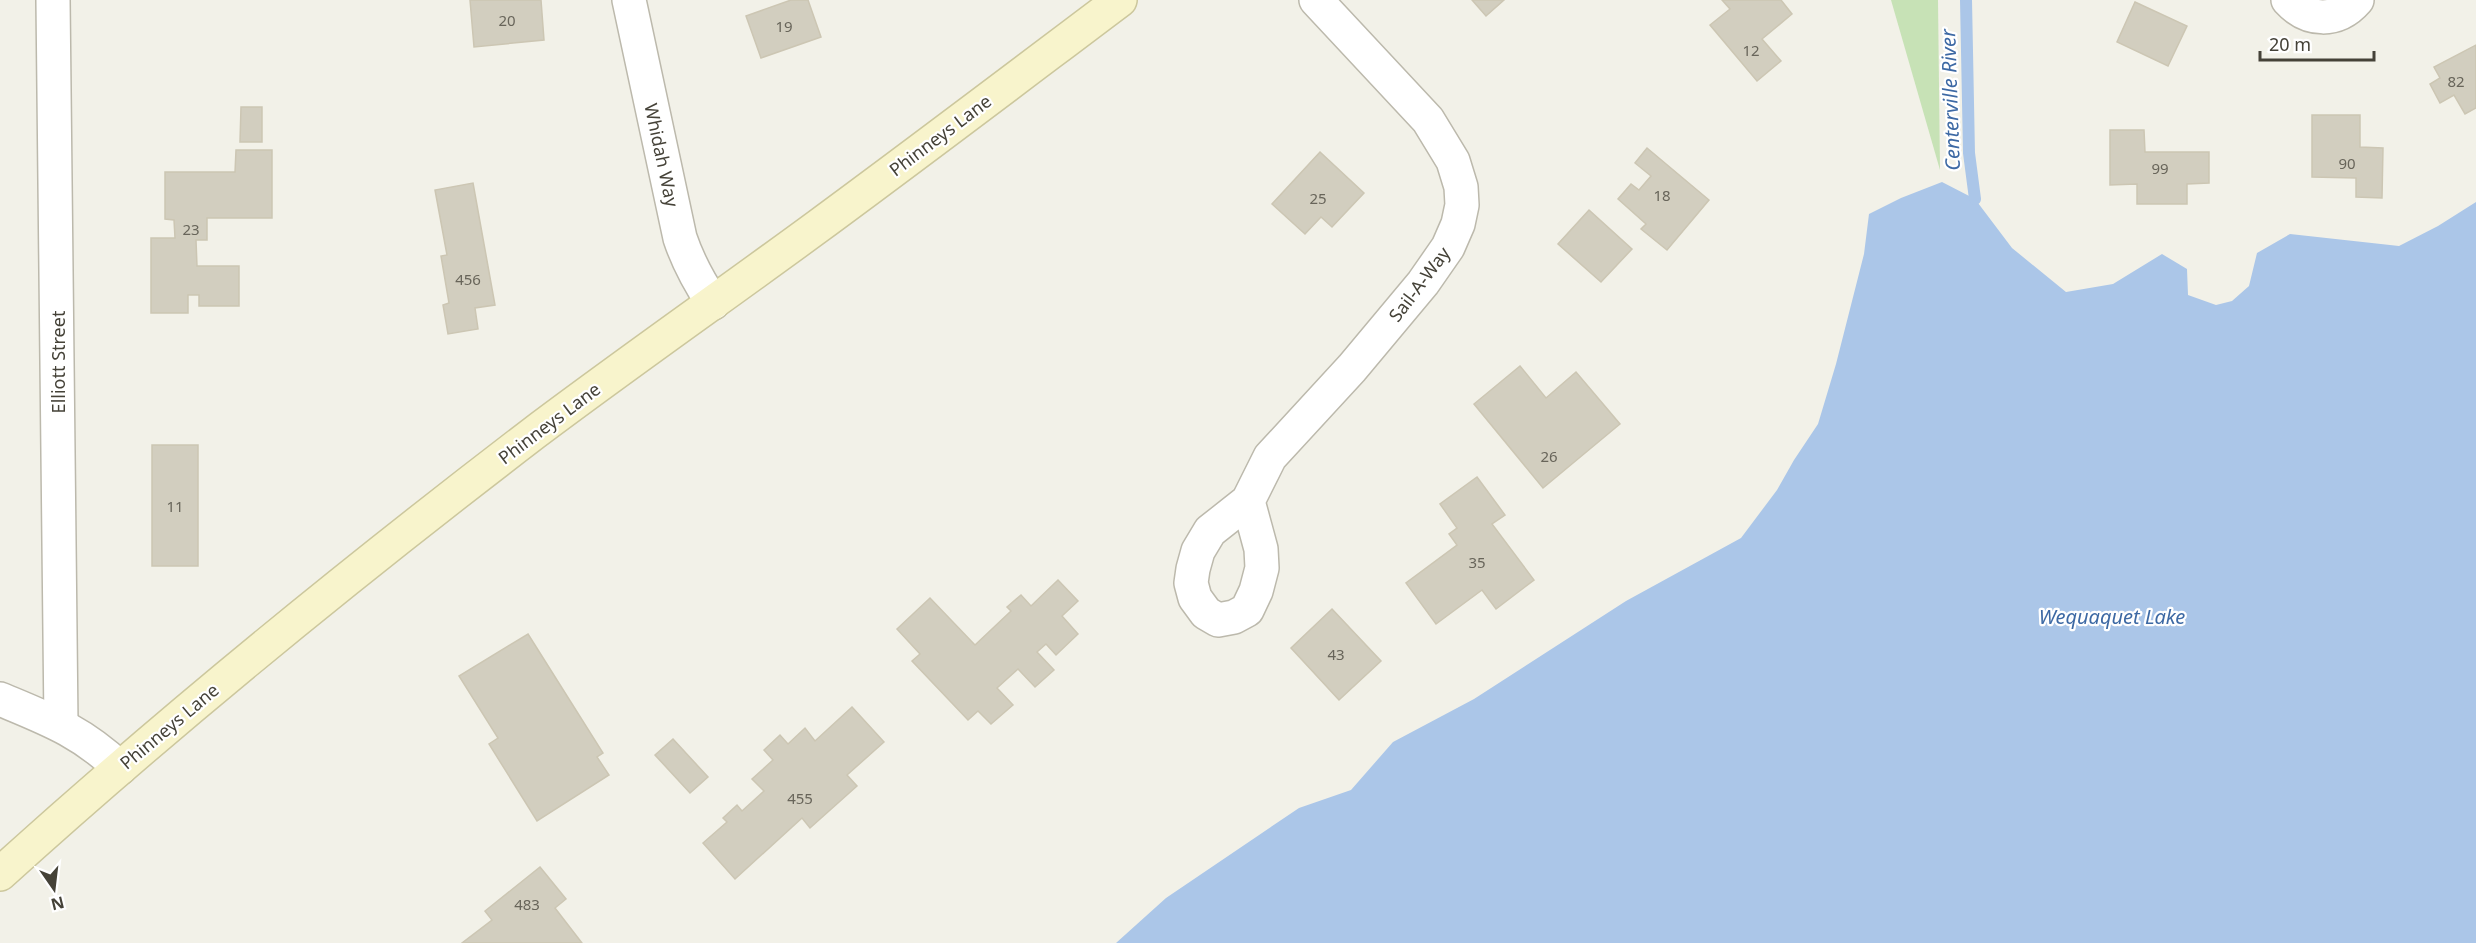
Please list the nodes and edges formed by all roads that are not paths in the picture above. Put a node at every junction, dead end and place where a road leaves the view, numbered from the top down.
1 (53, 0) edge
2 (629, 0) edge
3 (1120, 0) edge
4 (1316, 0) edge
5 (2288, 0) edge
6 (2356, 0) edge
7 (713, 303) junction
8 (1248, 501) dead end
9 (0, 699) edge
10 (61, 724) junction
11 (120, 768) junction
12 (0, 874) edge

1 - 10 street, Elliott Street
2 - 7 street, Whidah Way
3 - 7 main road, Phinneys Lane
4 - 8 street, Sail-A-Way
5 - 6 street
7 - 11 main road, Phinneys Lane
9 - 10 street
10 - 11 street
11 - 12 main road, Phinneys Lane

